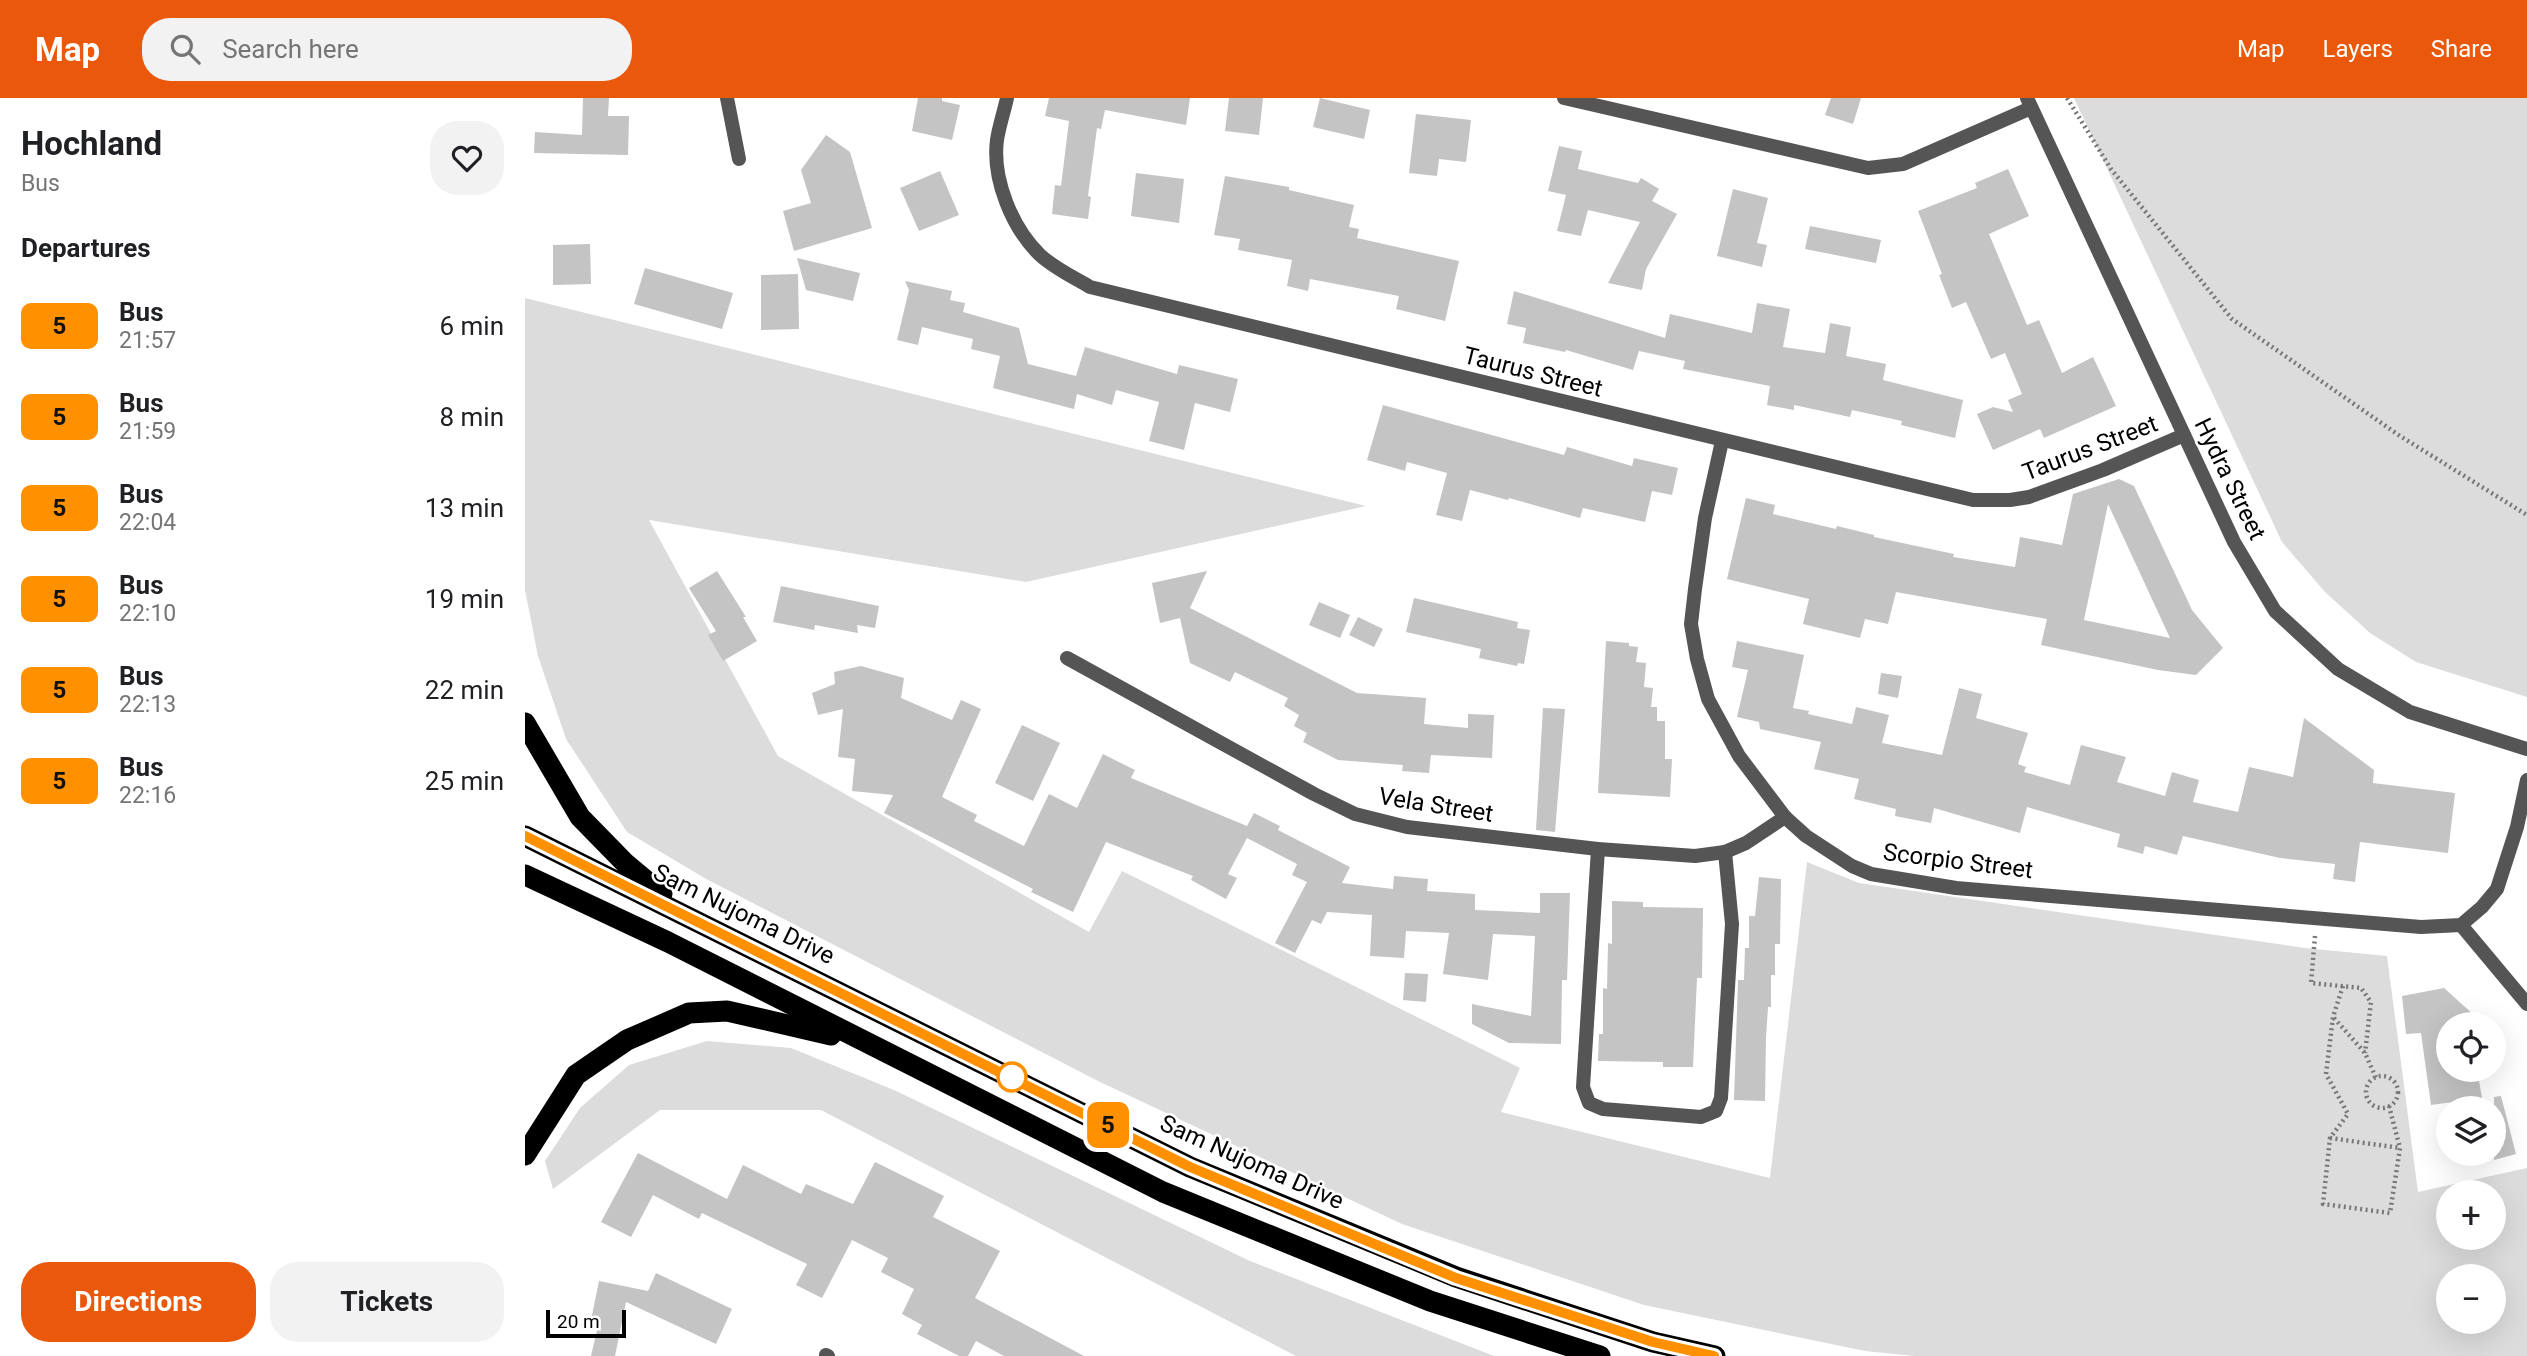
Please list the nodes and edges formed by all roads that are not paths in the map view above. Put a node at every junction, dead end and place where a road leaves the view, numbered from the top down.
1 (727, 98) edge
2 (1007, 98) edge
3 (1564, 98) edge
4 (2029, 103) edge
5 (739, 159) dead end
6 (2184, 435) junction
7 (1722, 441) junction
8 (1067, 658) dead end
9 (525, 723) edge
10 (2527, 749) edge
11 (2527, 780) edge
12 (1785, 817) junction
13 (525, 836) edge
14 (1598, 849) junction
15 (1725, 852) junction
16 (525, 875) edge
17 (689, 916) junction
18 (2461, 925) junction
19 (2527, 1004) edge
20 (864, 1042) junction
21 (525, 1155) edge
22 (1600, 1356) edge
23 (1715, 1356) edge

1 - 5 street
2 - 7 street, Taurus Street
3 - 4 street
4 - 6 street, Hydra Street
6 - 7 street, Taurus Street
6 - 10 street, Hydra Street
7 - 12 street, Scorpio Street
8 - 14 street, Vela Street
9 - 17 highway
11 - 18 street
12 - 15 street, Vela Street
12 - 18 street, Scorpio Street
13 - 17 highway, Sam Nujoma Drive
14 - 15 street, Vela Street
14 - 15 street
16 - 20 highway
17 - 23 highway, Sam Nujoma Drive
18 - 19 street
20 - 21 highway
20 - 22 highway

